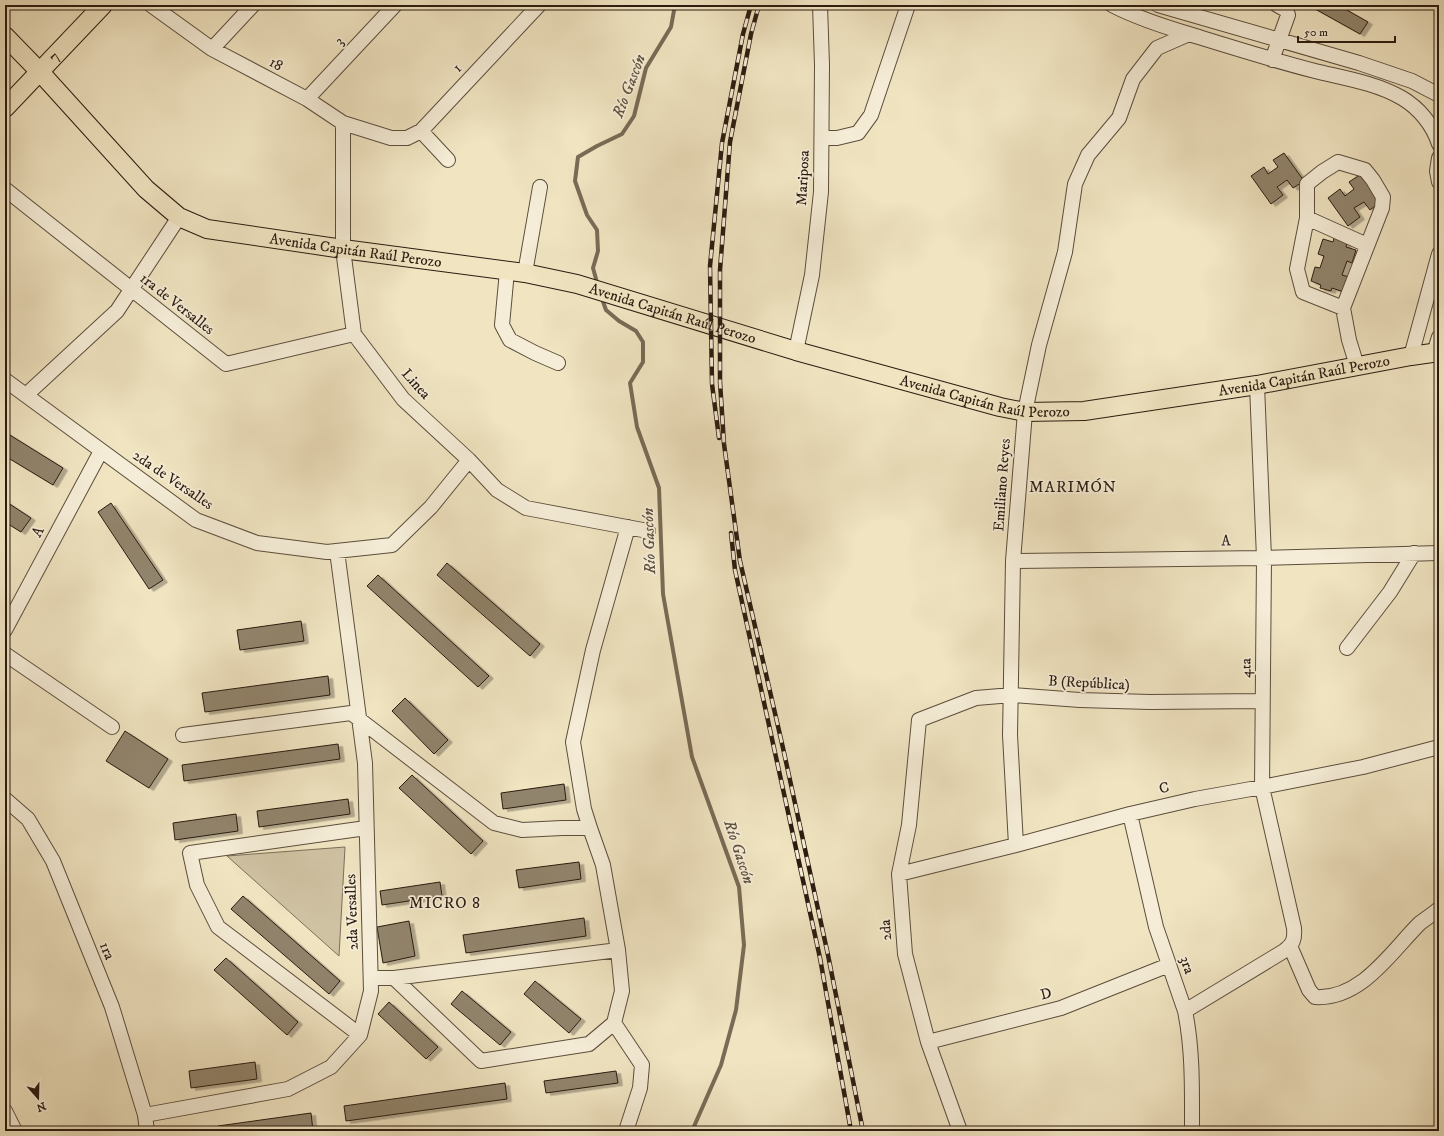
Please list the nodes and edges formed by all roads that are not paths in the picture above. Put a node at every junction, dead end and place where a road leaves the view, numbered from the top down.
1 (103, 5) edge
2 (151, 5) edge
3 (253, 5) edge
4 (395, 5) edge
5 (539, 5) edge
6 (820, 5) edge
7 (908, 5) edge
8 (1112, 5) edge
9 (1158, 5) edge
10 (1277, 5) edge
11 (1189, 34) junction
12 (5, 36) edge
13 (1279, 39) junction
14 (212, 49) junction
15 (1272, 60) junction
16 (40, 72) junction
17 (1439, 95) edge
18 (307, 100) junction
19 (5, 108) edge
20 (343, 122) junction
21 (420, 131) junction
22 (391, 138) joint
23 (822, 138) junction
24 (1439, 144) edge
25 (1439, 158) edge
26 (448, 160) dead end
27 (1439, 182) edge
28 (540, 187) dead end
29 (5, 189) edge
30 (179, 217) junction
31 (1306, 218) junction
32 (1367, 246) junction
33 (343, 249) junction
34 (1439, 254) edge
35 (516, 272) junction
36 (130, 289) junction
37 (1343, 308) junction
38 (354, 334) junction
39 (1437, 347) edge
40 (796, 351) junction
41 (1411, 356) junction
42 (558, 363) dead end
43 (1357, 366) junction
44 (5, 380) edge
45 (1257, 385) junction
46 (26, 395) junction
47 (1025, 412) junction
48 (101, 451) junction
49 (469, 460) junction
50 (628, 527) junction
51 (648, 531) dead end
52 (336, 551) junction
53 (1414, 553) junction
54 (1439, 553) edge
55 (1264, 558) junction
56 (1013, 561) junction
57 (5, 630) edge
58 (1347, 648) dead end
59 (5, 654) edge
60 (1012, 696) junction
61 (1262, 701) junction
62 (358, 717) junction
63 (919, 720) joint
64 (112, 727) dead end
65 (183, 735) dead end
66 (1439, 747) edge
67 (1262, 787) junction
68 (5, 799) edge
69 (1130, 814) junction
70 (366, 828) junction
71 (590, 828) junction
72 (1016, 845) junction
73 (899, 874) junction
74 (1439, 909) edge
75 (1290, 946) junction
76 (618, 950) junction
77 (1169, 965) junction
78 (371, 978) junction
79 (394, 978) junction
80 (1185, 1011) junction
81 (614, 1023) junction
82 (360, 1035) junction
83 (928, 1042) junction
84 (5, 1111) edge
85 (145, 1115) junction
86 (15, 1131) edge
87 (147, 1131) edge
88 (626, 1131) edge
89 (960, 1131) edge
90 (1192, 1131) edge

1 - 16 main road, 7
2 - 14 street, 18
3 - 14 street
4 - 18 street, 3
5 - 21 street, 1
6 - 23 street, Mariposa
7 - 23 street
8 - 11 street
9 - 13 street
10 - 13 street
11 - 15 street
11 - 47 street, Emiliano Reyes
12 - 16 main road, Avenida Capitán Raúl Perozo
13 - 15 street
13 - 17 street
14 - 18 street, 18
15 - 24 street
16 - 19 main road, 7
16 - 30 main road, Avenida Capitán Raúl Perozo
18 - 20 street, 18
20 - 22 street, 18
20 - 33 street
21 - 22 street, 1
21 - 26 street
23 - 40 street, Mariposa
25 - 27 street
28 - 35 street
29 - 36 street, 1ra de Versalles
30 - 33 main road, Avenida Capitán Raúl Perozo
30 - 36 street
31 - 32 street
31 - 32 street
31 - 37 street
32 - 37 street
33 - 35 main road, Avenida Capitán Raúl Perozo
33 - 38 street
34 - 41 street
35 - 40 main road, Avenida Capitán Raúl Perozo
35 - 42 street
36 - 38 street, 1ra de Versalles
36 - 46 street
37 - 43 street
38 - 49 street, Linea
39 - 41 main road, Avenida Capitán Raúl Perozo
40 - 47 main road, Avenida Capitán Raúl Perozo
41 - 43 main road, Avenida Capitán Raúl Perozo
43 - 45 main road, Avenida Capitán Raúl Perozo
44 - 46 street, 2da de Versalles
45 - 47 main road, Avenida Capitán Raúl Perozo
45 - 55 street, 4ta
46 - 48 street, 2da de Versalles
47 - 56 street, Emiliano Reyes
48 - 52 street, 2da de Versalles
48 - 57 street, A
49 - 50 street, Linea
49 - 52 street, 2da de Versalles
50 - 51 street, Linea
50 - 71 street
52 - 62 street, 2da Versalles
53 - 54 street, A
53 - 55 street, A
53 - 58 street
55 - 56 street, A
55 - 61 street, 4ta
56 - 60 street, Emiliano Reyes
59 - 64 street
60 - 61 street, B (República)
60 - 63 street, B (República)
60 - 72 street, Emiliano Reyes
61 - 67 street, 4ta
62 - 65 street
62 - 70 street, 2da Versalles
62 - 71 street
63 - 73 street, 2da
66 - 67 street, C
67 - 69 street, C
67 - 75 street, 4ta
68 - 85 street, 1ra
69 - 72 street, C
69 - 77 street, 3ra
70 - 78 street, 2da Versalles
70 - 82 street
71 - 76 street
72 - 73 street, C
73 - 83 street, 2da
74 - 75 street
75 - 80 street
76 - 79 street
76 - 81 street
77 - 80 street, 3ra
77 - 83 street, D
78 - 79 street
78 - 82 street, 2da Versalles
79 - 81 street
80 - 90 street, 3ra
81 - 88 street
82 - 85 street, 2da Versalles
83 - 89 street, 2da
84 - 86 street
85 - 87 street, 1ra

